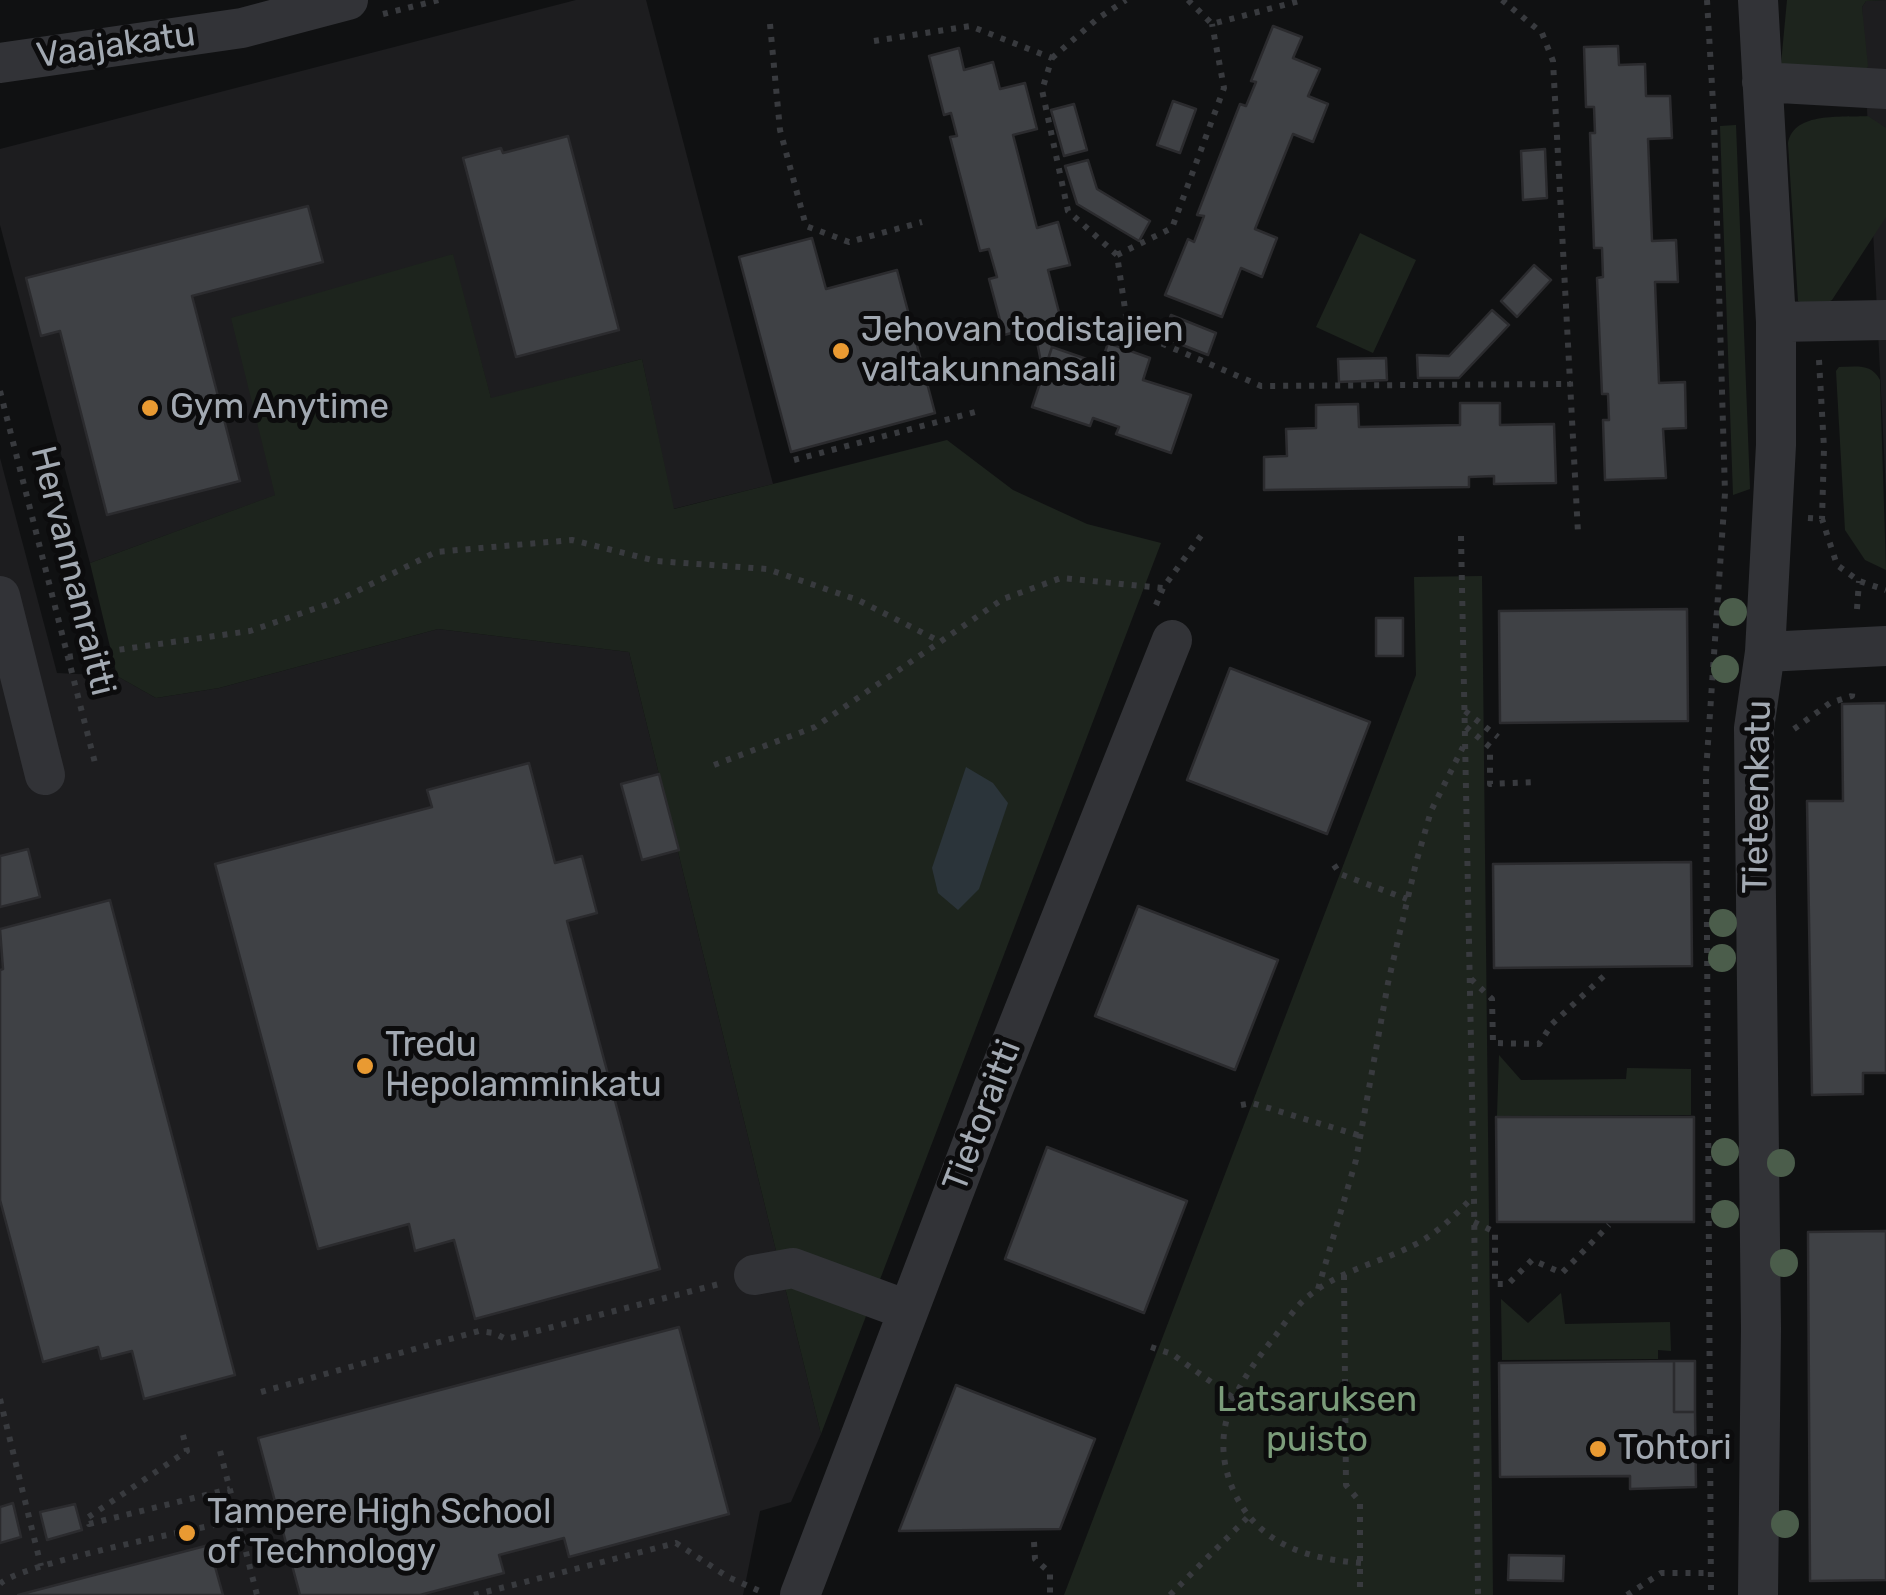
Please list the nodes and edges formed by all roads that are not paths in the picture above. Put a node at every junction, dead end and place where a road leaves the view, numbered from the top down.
1 (348, 0) edge
2 (1758, 0) edge
3 (0, 63) edge
4 (1762, 82) junction
5 (1886, 89) edge
6 (1886, 320) edge
7 (1776, 322) junction
8 (0, 596) edge
9 (1172, 640) dead end
10 (1886, 646) edge
11 (1765, 652) junction
12 (45, 775) dead end
13 (754, 1276) road end
14 (907, 1310) junction
15 (800, 1595) edge
16 (1758, 1595) edge

1 - 3 street, Vaajakatu
2 - 4 street, Tieteenkatu
4 - 5 street
4 - 7 street, Tieteenkatu
6 - 7 street
7 - 11 street, Tieteenkatu
8 - 12 street
9 - 14 street, Tietoraitti
10 - 11 street
11 - 16 street, Tieteenkatu
13 - 14 street
14 - 15 street, Tietoraitti

